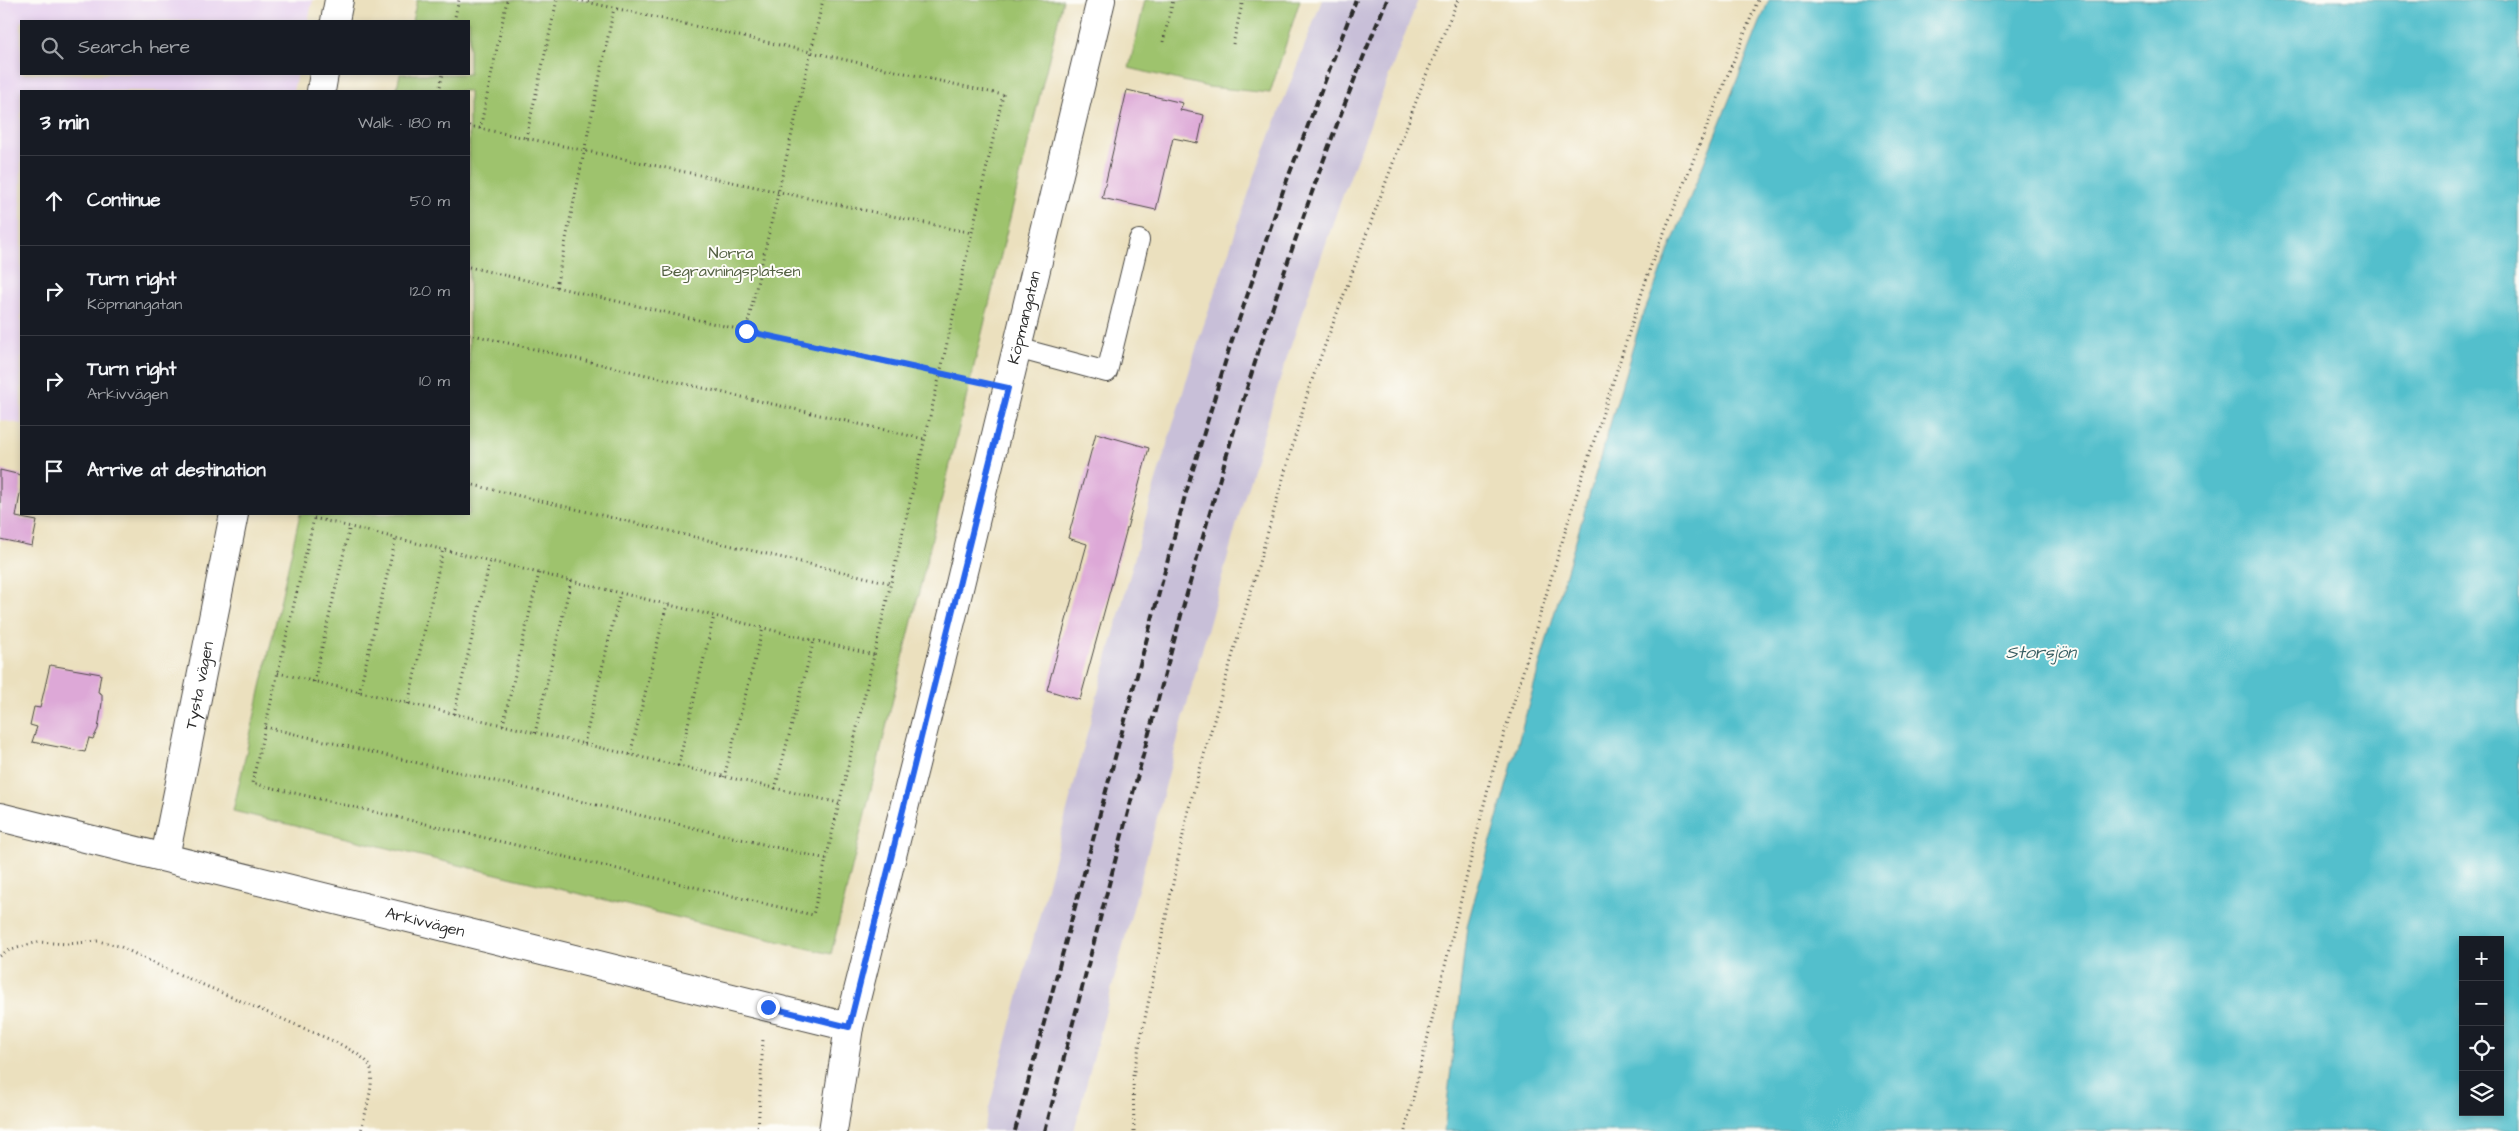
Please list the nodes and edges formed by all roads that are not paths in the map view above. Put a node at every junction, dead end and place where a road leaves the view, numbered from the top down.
1 (340, 0) edge
2 (1101, 0) edge
3 (335, 20) edge
4 (324, 75) edge
5 (321, 90) edge
6 (1139, 240) dead end
7 (1017, 348) junction
8 (234, 515) edge
9 (0, 817) edge
10 (165, 857) junction
11 (849, 1027) junction
12 (833, 1131) edge

1 - 3 street
2 - 7 street, Köpmangatan
4 - 5 street
6 - 7 lane
7 - 11 street, Köpmangatan
8 - 10 street, Tysta vägen
9 - 10 street, Arkivvägen
10 - 11 street, Arkivvägen
11 - 12 street, Köpmangatan

